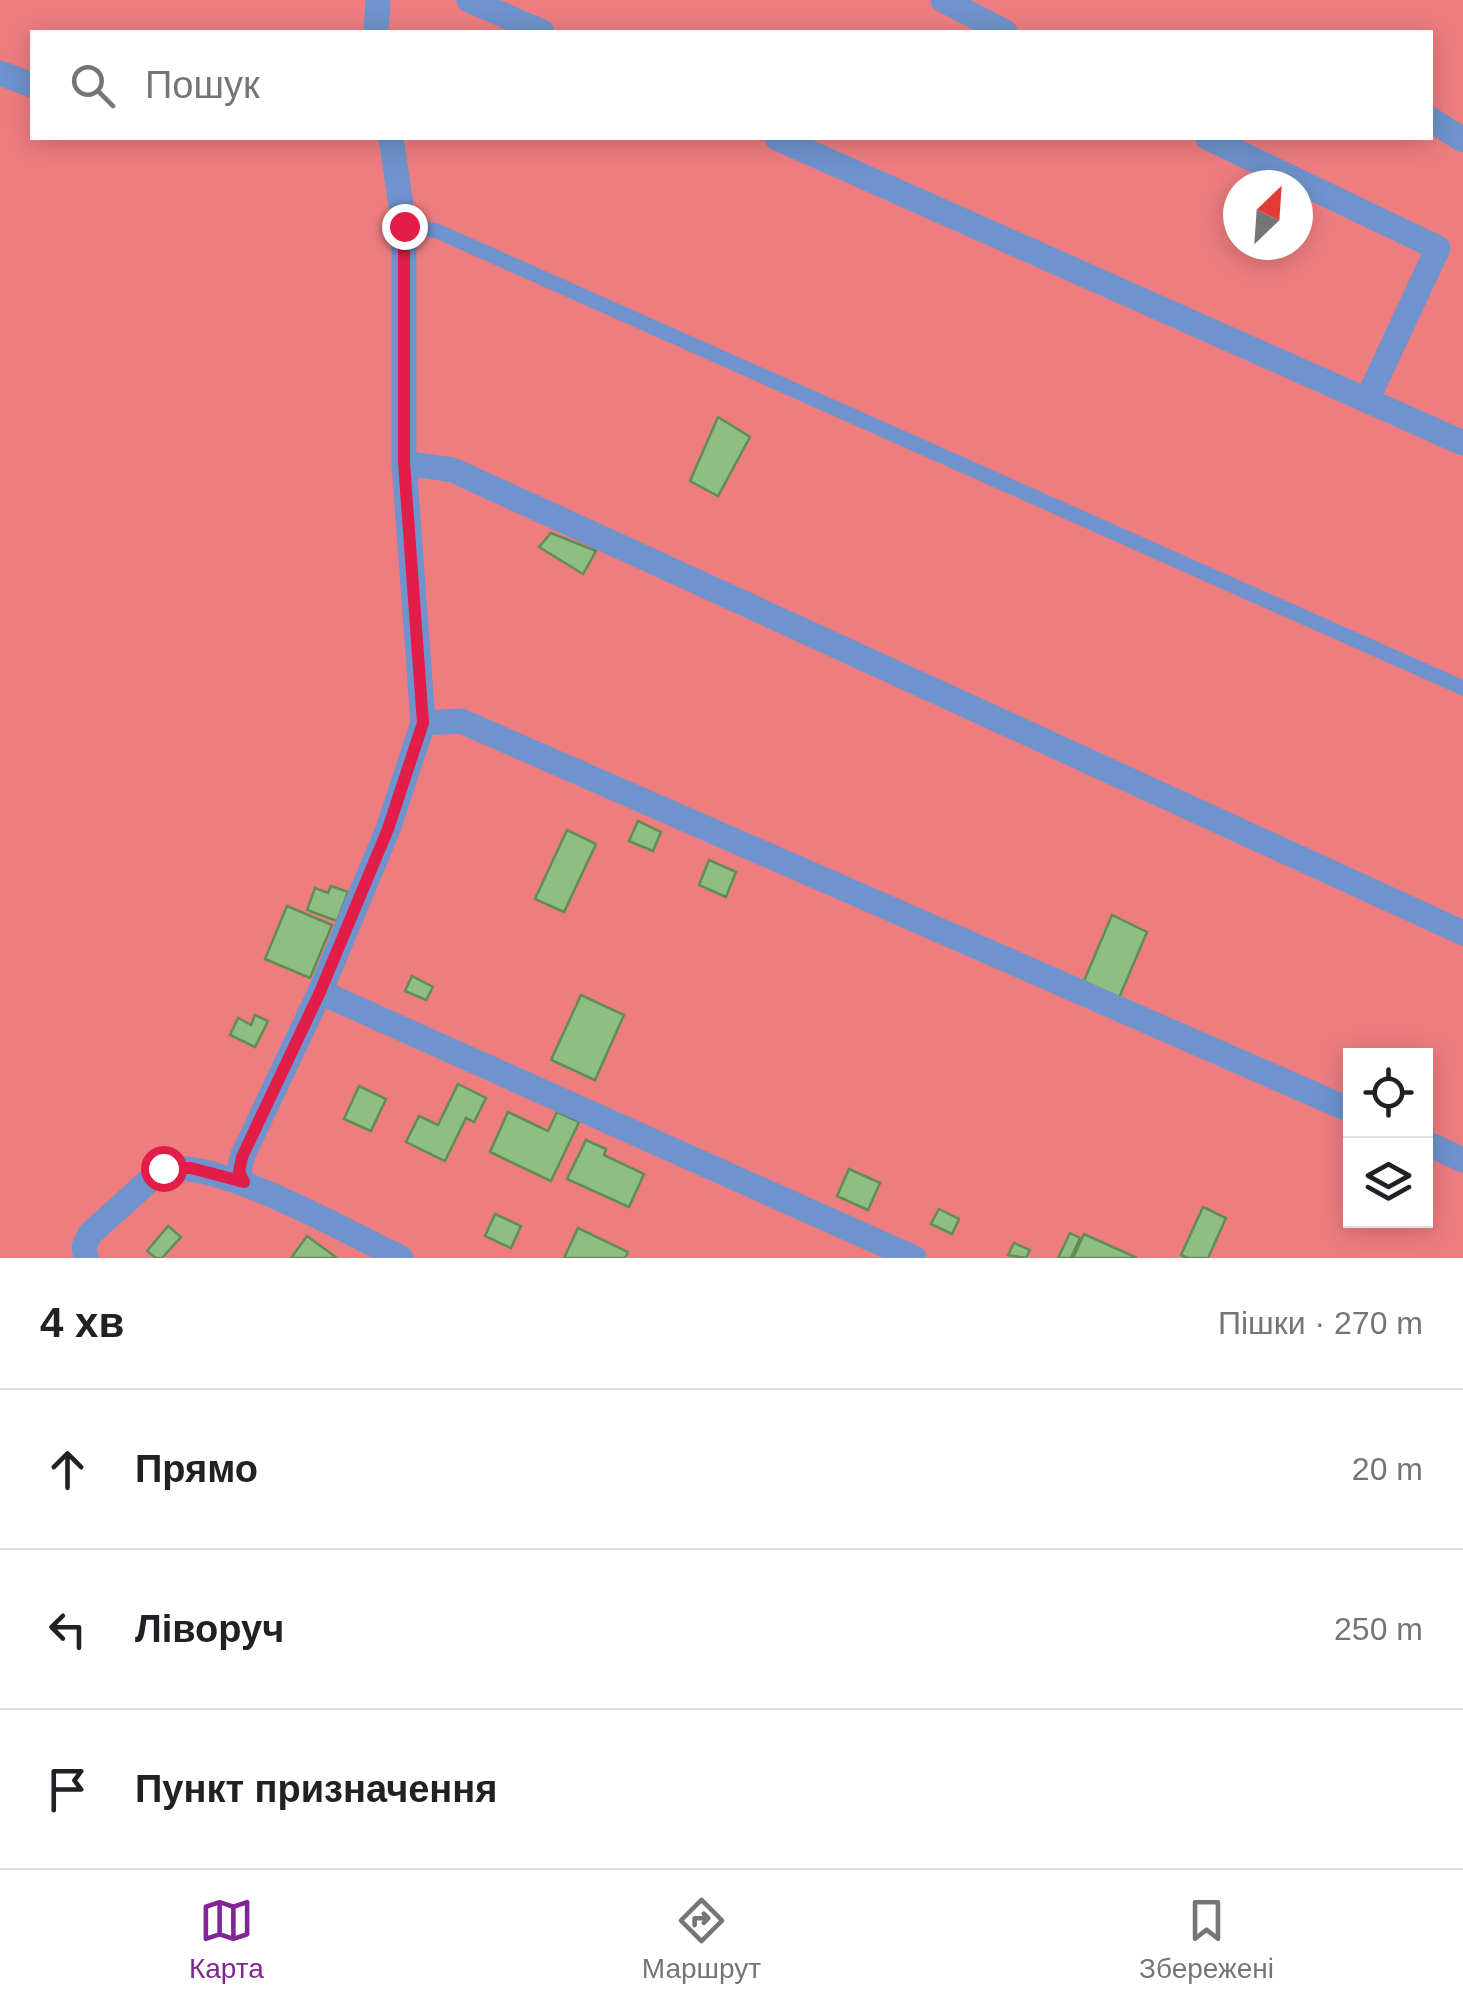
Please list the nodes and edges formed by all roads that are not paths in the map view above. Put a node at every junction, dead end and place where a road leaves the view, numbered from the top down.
1 (378, 0) edge
2 (469, 0) edge
3 (943, 0) edge
4 (376, 30) edge
5 (537, 30) edge
6 (1001, 30) edge
7 (0, 73) edge
8 (30, 83) edge
9 (1433, 122) edge
10 (391, 140) edge
11 (782, 140) edge
12 (1212, 140) edge
13 (1463, 140) edge
14 (404, 226) junction
15 (1367, 400) junction
16 (1463, 443) edge
17 (404, 463) junction
18 (1463, 688) edge
19 (423, 723) junction
20 (1463, 932) edge
21 (320, 992) junction
22 (1343, 1107) edge
23 (1433, 1146) edge
24 (1463, 1160) edge
25 (244, 1182) junction
26 (86, 1258) edge
27 (402, 1258) edge
28 (914, 1258) edge

1 - 4 street
2 - 5 street
3 - 6 street
7 - 8 street
9 - 13 street
10 - 14 street
11 - 15 street
12 - 15 street
14 - 17 street
14 - 18 lane
15 - 16 street
17 - 19 street
17 - 20 street
19 - 21 street
19 - 22 street
21 - 25 street
21 - 28 street
23 - 24 street
25 - 26 street
25 - 27 street

